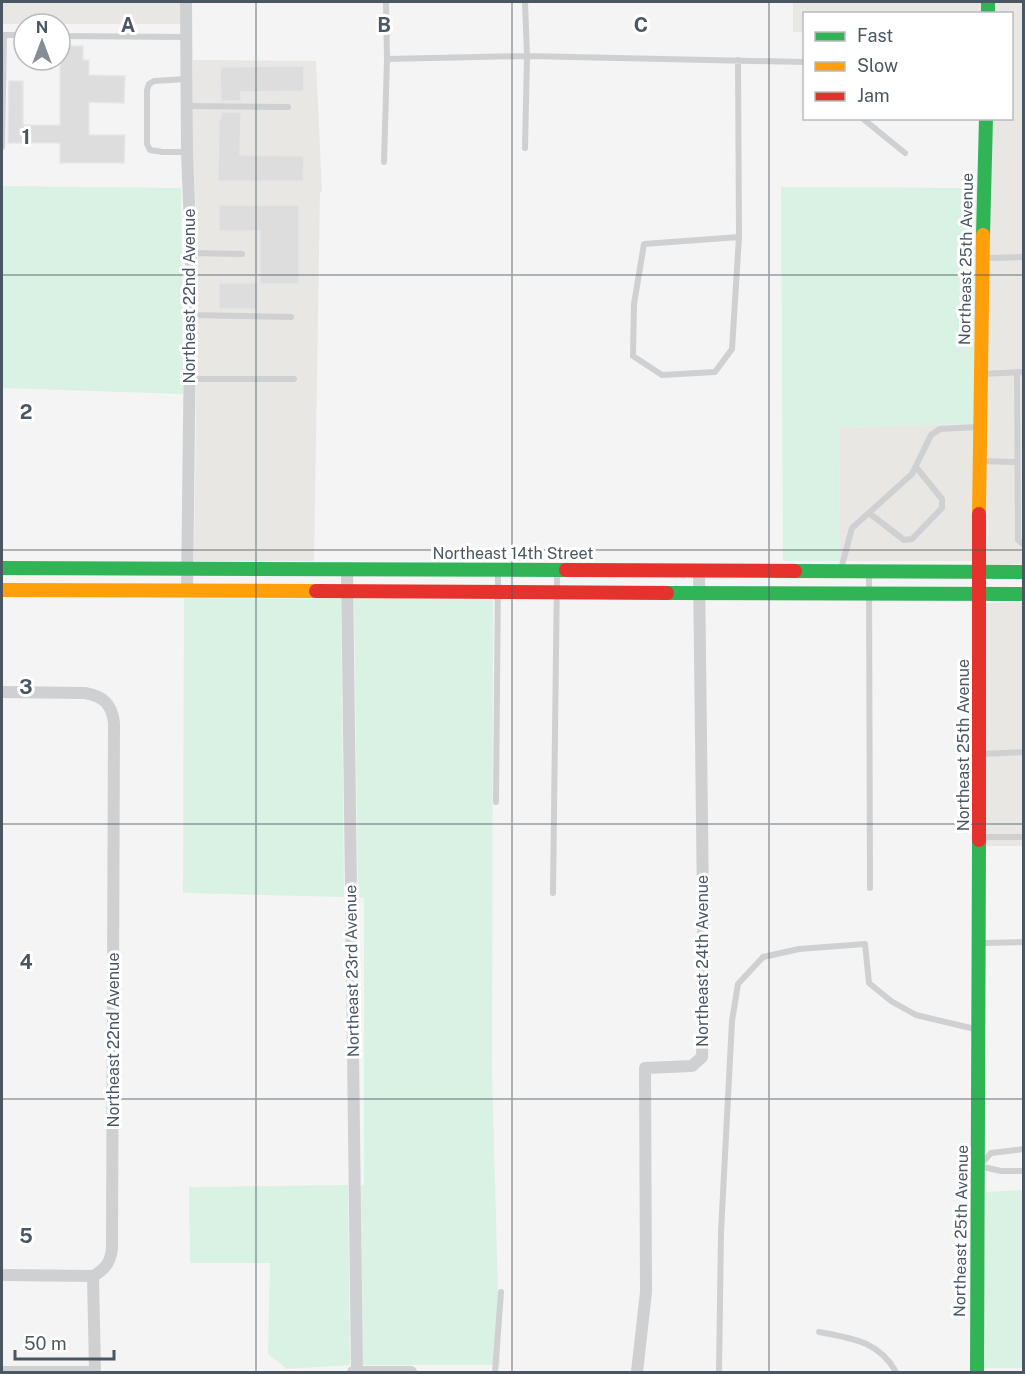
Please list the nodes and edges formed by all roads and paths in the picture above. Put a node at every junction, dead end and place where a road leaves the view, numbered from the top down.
1 (186, 2) edge
2 (386, 2) edge
3 (525, 2) edge
4 (12, 35) edge
5 (72, 36) edge
6 (187, 37) junction
7 (527, 56) junction
8 (387, 59) junction
9 (738, 60) junction
10 (803, 62) edge
11 (187, 79) junction
12 (187, 106) junction
13 (288, 107) dead end
14 (864, 120) edge
15 (986, 120) edge
16 (2, 147) edge
17 (525, 148) dead end
18 (187, 152) junction
19 (905, 153) dead end
20 (384, 162) dead end
21 (739, 237) junction
22 (191, 253) junction
23 (242, 254) dead end
24 (1023, 257) edge
25 (983, 259) junction
26 (190, 315) junction
27 (291, 317) dead end
28 (1020, 372) edge
29 (981, 374) junction
30 (190, 379) junction
31 (294, 379) dead end
32 (979, 427) junction
33 (979, 461) junction
34 (1017, 462) junction
35 (916, 467) junction
36 (869, 513) junction
37 (1023, 545) edge
38 (2, 568) edge
39 (187, 569) junction
40 (347, 569) junction
41 (498, 570) junction
42 (557, 570) junction
43 (699, 571) junction
44 (840, 572) junction
45 (868, 572) junction
46 (1023, 572) edge
47 (979, 573) junction
48 (2, 590) edge
49 (187, 591) junction
50 (348, 592) junction
51 (497, 593) junction
52 (557, 593) junction
53 (699, 594) junction
54 (869, 594) junction
55 (1023, 594) edge
56 (979, 595) junction
57 (2, 692) edge
58 (1023, 752) edge
59 (979, 754) junction
60 (496, 802) dead end
61 (979, 837) junction
62 (1023, 837) edge
63 (870, 888) dead end
64 (553, 893) dead end
65 (1023, 942) edge
66 (979, 943) junction
67 (979, 1030) junction
68 (1023, 1149) edge
69 (979, 1166) junction
70 (1023, 1171) edge
71 (2, 1275) edge
72 (93, 1276) junction
73 (501, 1292) dead end
74 (819, 1332) dead end
75 (2, 1372) edge
76 (95, 1372) edge
77 (355, 1372) edge
78 (411, 1372) edge
79 (495, 1372) edge
80 (637, 1372) edge
81 (719, 1372) edge
82 (896, 1372) edge
83 (977, 1372) edge

1 - 6 street, Northeast 22nd Avenue
2 - 8 lane
3 - 7 lane
4 - 16 lane
5 - 6 lane
6 - 11 street, Northeast 22nd Avenue
7 - 8 lane
7 - 9 lane
7 - 17 lane
8 - 20 lane
9 - 10 lane
9 - 21 lane
11 - 12 street, Northeast 22nd Avenue
11 - 18 lane
12 - 13 lane
12 - 18 street, Northeast 22nd Avenue
14 - 19 lane
15 - 25 main road, Northeast 25th Avenue
18 - 22 street, Northeast 22nd Avenue
21 - 21 lane
22 - 23 lane
22 - 26 street, Northeast 22nd Avenue
24 - 25 lane
25 - 29 main road, Northeast 25th Avenue
26 - 27 lane
26 - 30 street, Northeast 22nd Avenue
28 - 29 lane
28 - 34 lane
29 - 32 main road, Northeast 25th Avenue
30 - 31 lane
30 - 39 street, Northeast 22nd Avenue
32 - 33 main road, Northeast 25th Avenue
32 - 35 lane
33 - 34 lane
33 - 47 main road, Northeast 25th Avenue
34 - 37 lane
35 - 36 lane
35 - 36 lane
36 - 44 lane
38 - 39 main road, Northeast 14th Street
39 - 40 main road, Northeast 14th Street
39 - 49 street, Northeast 22nd Avenue
40 - 41 main road, Northeast 14th Street
40 - 50 street, Northeast 23rd Avenue
41 - 42 main road, Northeast 14th Street
41 - 51 lane
42 - 43 main road, Northeast 14th Street
42 - 52 lane
43 - 44 main road, Northeast 14th Street
43 - 53 street, Northeast 24th Avenue
44 - 45 main road, Northeast 14th Street
45 - 47 main road, Northeast 14th Street
45 - 54 lane
46 - 47 main road, Northeast 14th Street
47 - 56 main road, Northeast 25th Avenue
48 - 49 main road
49 - 50 main road
50 - 51 main road
50 - 77 street, Northeast 23rd Avenue
51 - 52 main road
51 - 60 lane
52 - 53 main road
52 - 64 lane
53 - 54 main road
53 - 80 street, Northeast 24th Avenue
54 - 56 main road
54 - 63 lane
55 - 56 main road
56 - 59 main road, Northeast 25th Avenue
57 - 72 street, Northeast 22nd Avenue
58 - 59 lane
59 - 61 main road, Northeast 25th Avenue
61 - 62 lane
61 - 66 main road, Northeast 25th Avenue
65 - 66 lane
66 - 67 main road, Northeast 25th Avenue
67 - 69 main road, Northeast 25th Avenue
67 - 81 lane
68 - 69 lane
69 - 70 lane
69 - 83 main road, Northeast 25th Avenue
71 - 72 street
72 - 76 street
73 - 79 lane
74 - 82 lane
75 - 76 street
77 - 78 street

